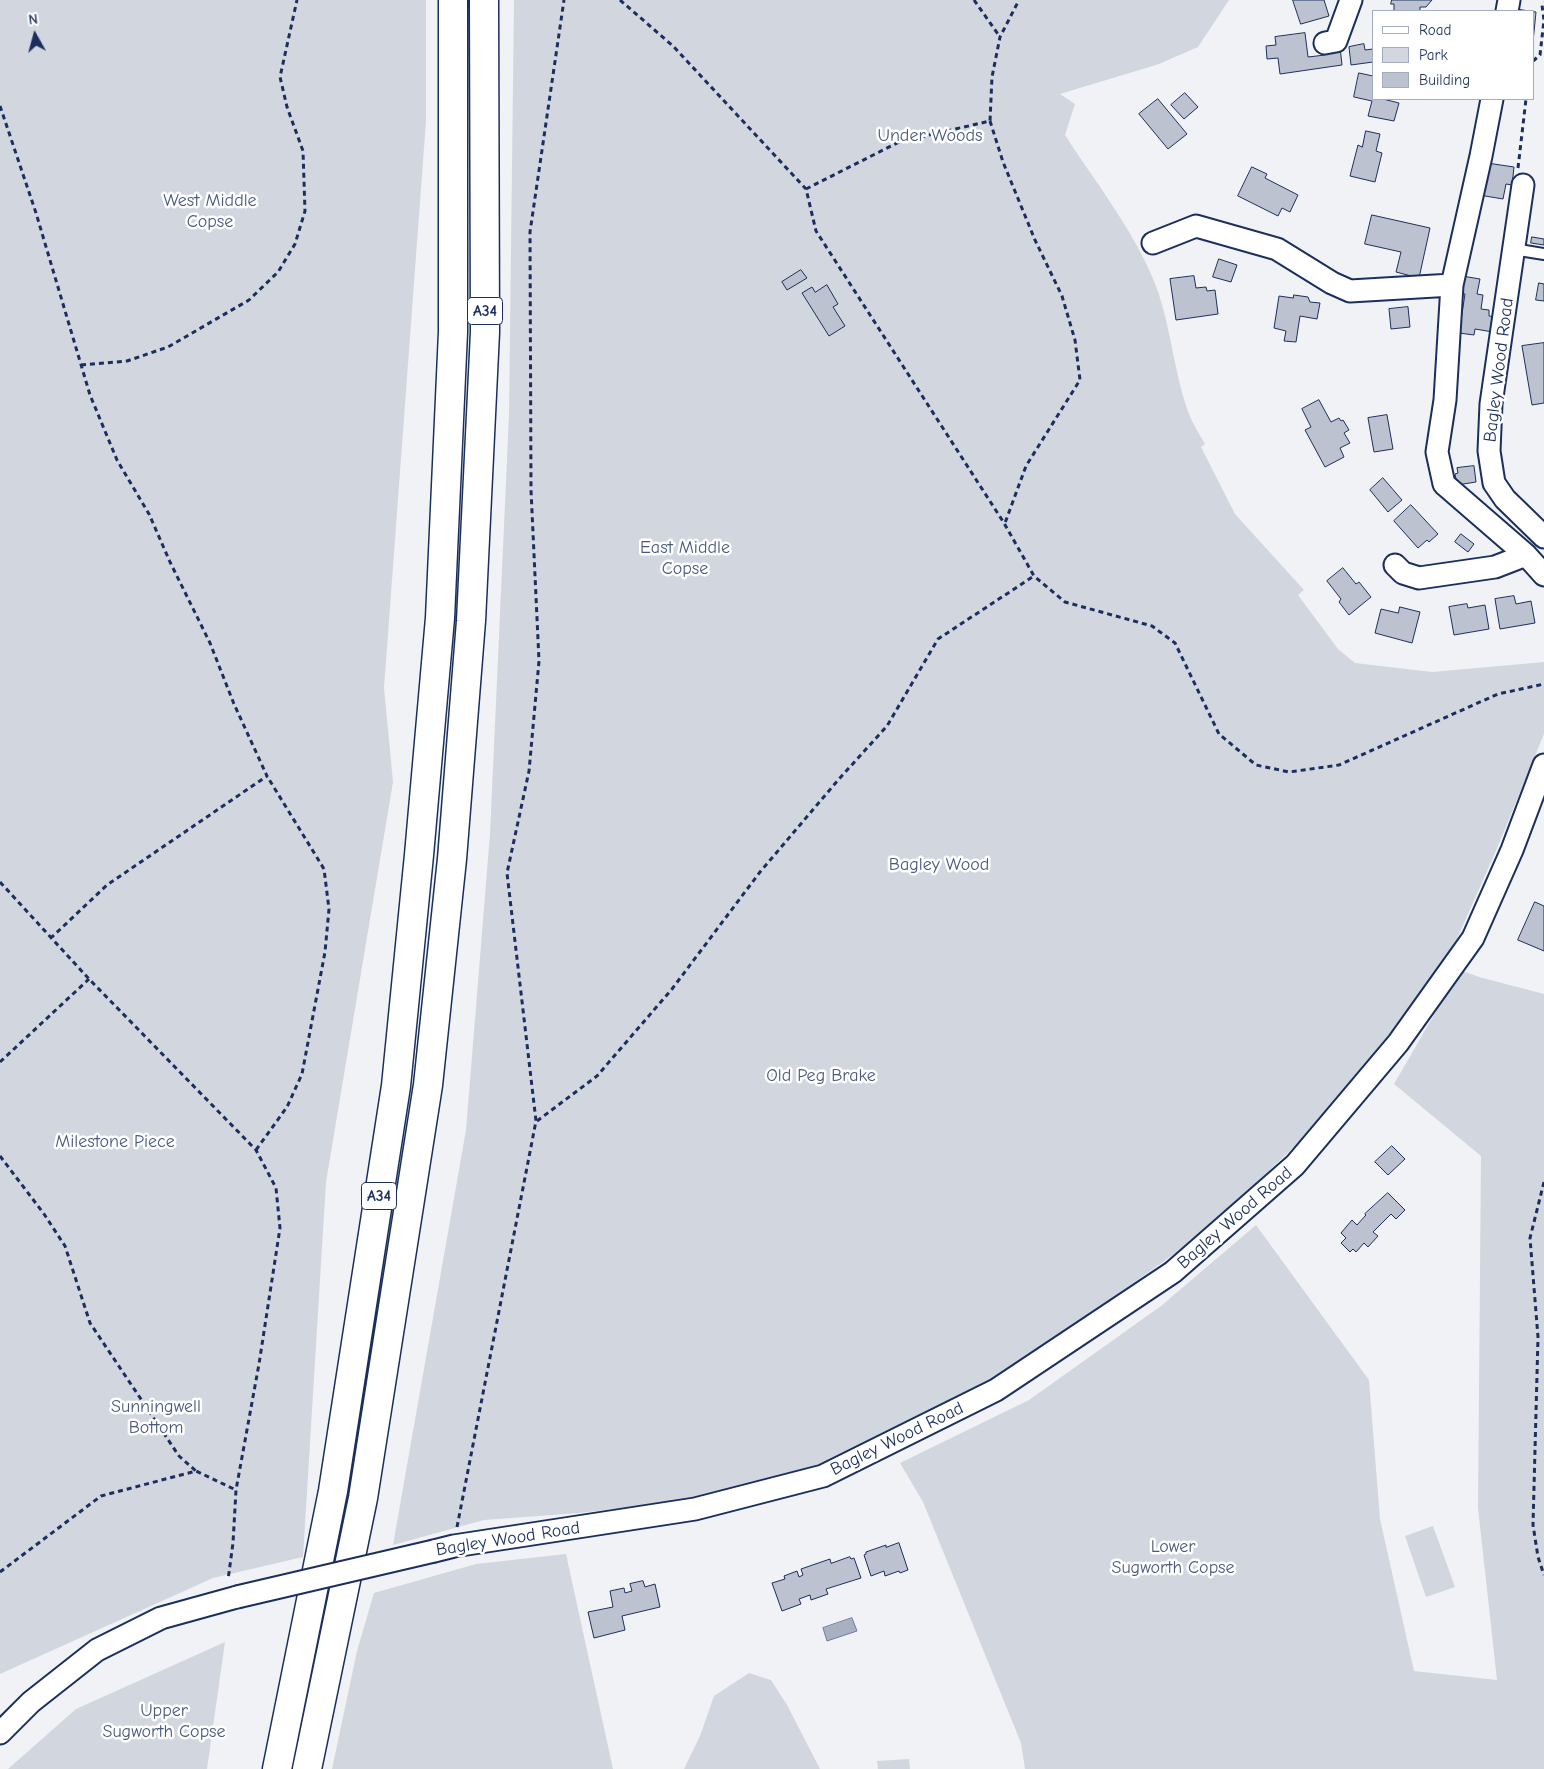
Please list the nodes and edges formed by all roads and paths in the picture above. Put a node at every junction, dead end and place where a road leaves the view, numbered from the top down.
1 (297, 0) edge
2 (452, 0) edge
3 (484, 0) edge
4 (564, 0) edge
5 (620, 0) edge
6 (974, 0) edge
7 (1019, 0) edge
8 (1351, 0) edge
9 (1544, 2) edge
10 (1000, 37) junction
11 (1325, 43) dead end
12 (1534, 60) edge
13 (1492, 100) edge
14 (1526, 100) edge
15 (0, 106) edge
16 (990, 121) junction
17 (1523, 185) joint
18 (806, 189) junction
19 (1152, 244) dead end
20 (1513, 249) junction
21 (1544, 254) edge
22 (1452, 285) junction
23 (81, 365) junction
24 (1004, 523) junction
25 (1544, 537) edge
26 (1526, 555) junction
27 (1398, 572) dead end
28 (1544, 575) edge
29 (1034, 576) junction
30 (1544, 684) edge
31 (1544, 765) edge
32 (267, 776) junction
33 (0, 882) edge
34 (52, 937) junction
35 (89, 979) junction
36 (0, 1062) edge
37 (536, 1121) junction
38 (256, 1150) junction
39 (0, 1156) edge
40 (1544, 1182) edge
41 (196, 1470) junction
42 (236, 1490) junction
43 (444, 1548) junction
44 (1538, 1557) junction
45 (1544, 1558) edge
46 (0, 1572) edge
47 (1544, 1575) edge
48 (231, 1598) junction
49 (0, 1733) edge
50 (277, 1769) edge
51 (307, 1769) edge

1 - 23 path
2 - 50 highway, A34
3 - 51 highway, A34
4 - 37 path
5 - 18 path
6 - 10 path
7 - 10 path
8 - 11 street
9 - 12 path
10 - 16 path
13 - 22 street
14 - 17 path
15 - 23 path
16 - 18 path
16 - 24 path
17 - 20 street, Bagley Wood Road
18 - 24 path
19 - 22 street
20 - 21 lane
20 - 25 street, Bagley Wood Road
22 - 26 street
23 - 32 path
24 - 29 path
26 - 27 street
26 - 28 street
29 - 30 path
29 - 37 path
31 - 43 street, Bagley Wood Road
32 - 34 path
32 - 38 path
33 - 34 path
34 - 35 path
35 - 36 path
35 - 38 path
37 - 43 path
38 - 42 path
39 - 41 path
40 - 44 path
41 - 42 path
41 - 46 path
42 - 48 path
43 - 48 street, Bagley Wood Road, bridge
44 - 45 path
44 - 47 path
48 - 49 street, Bagley Wood Road

